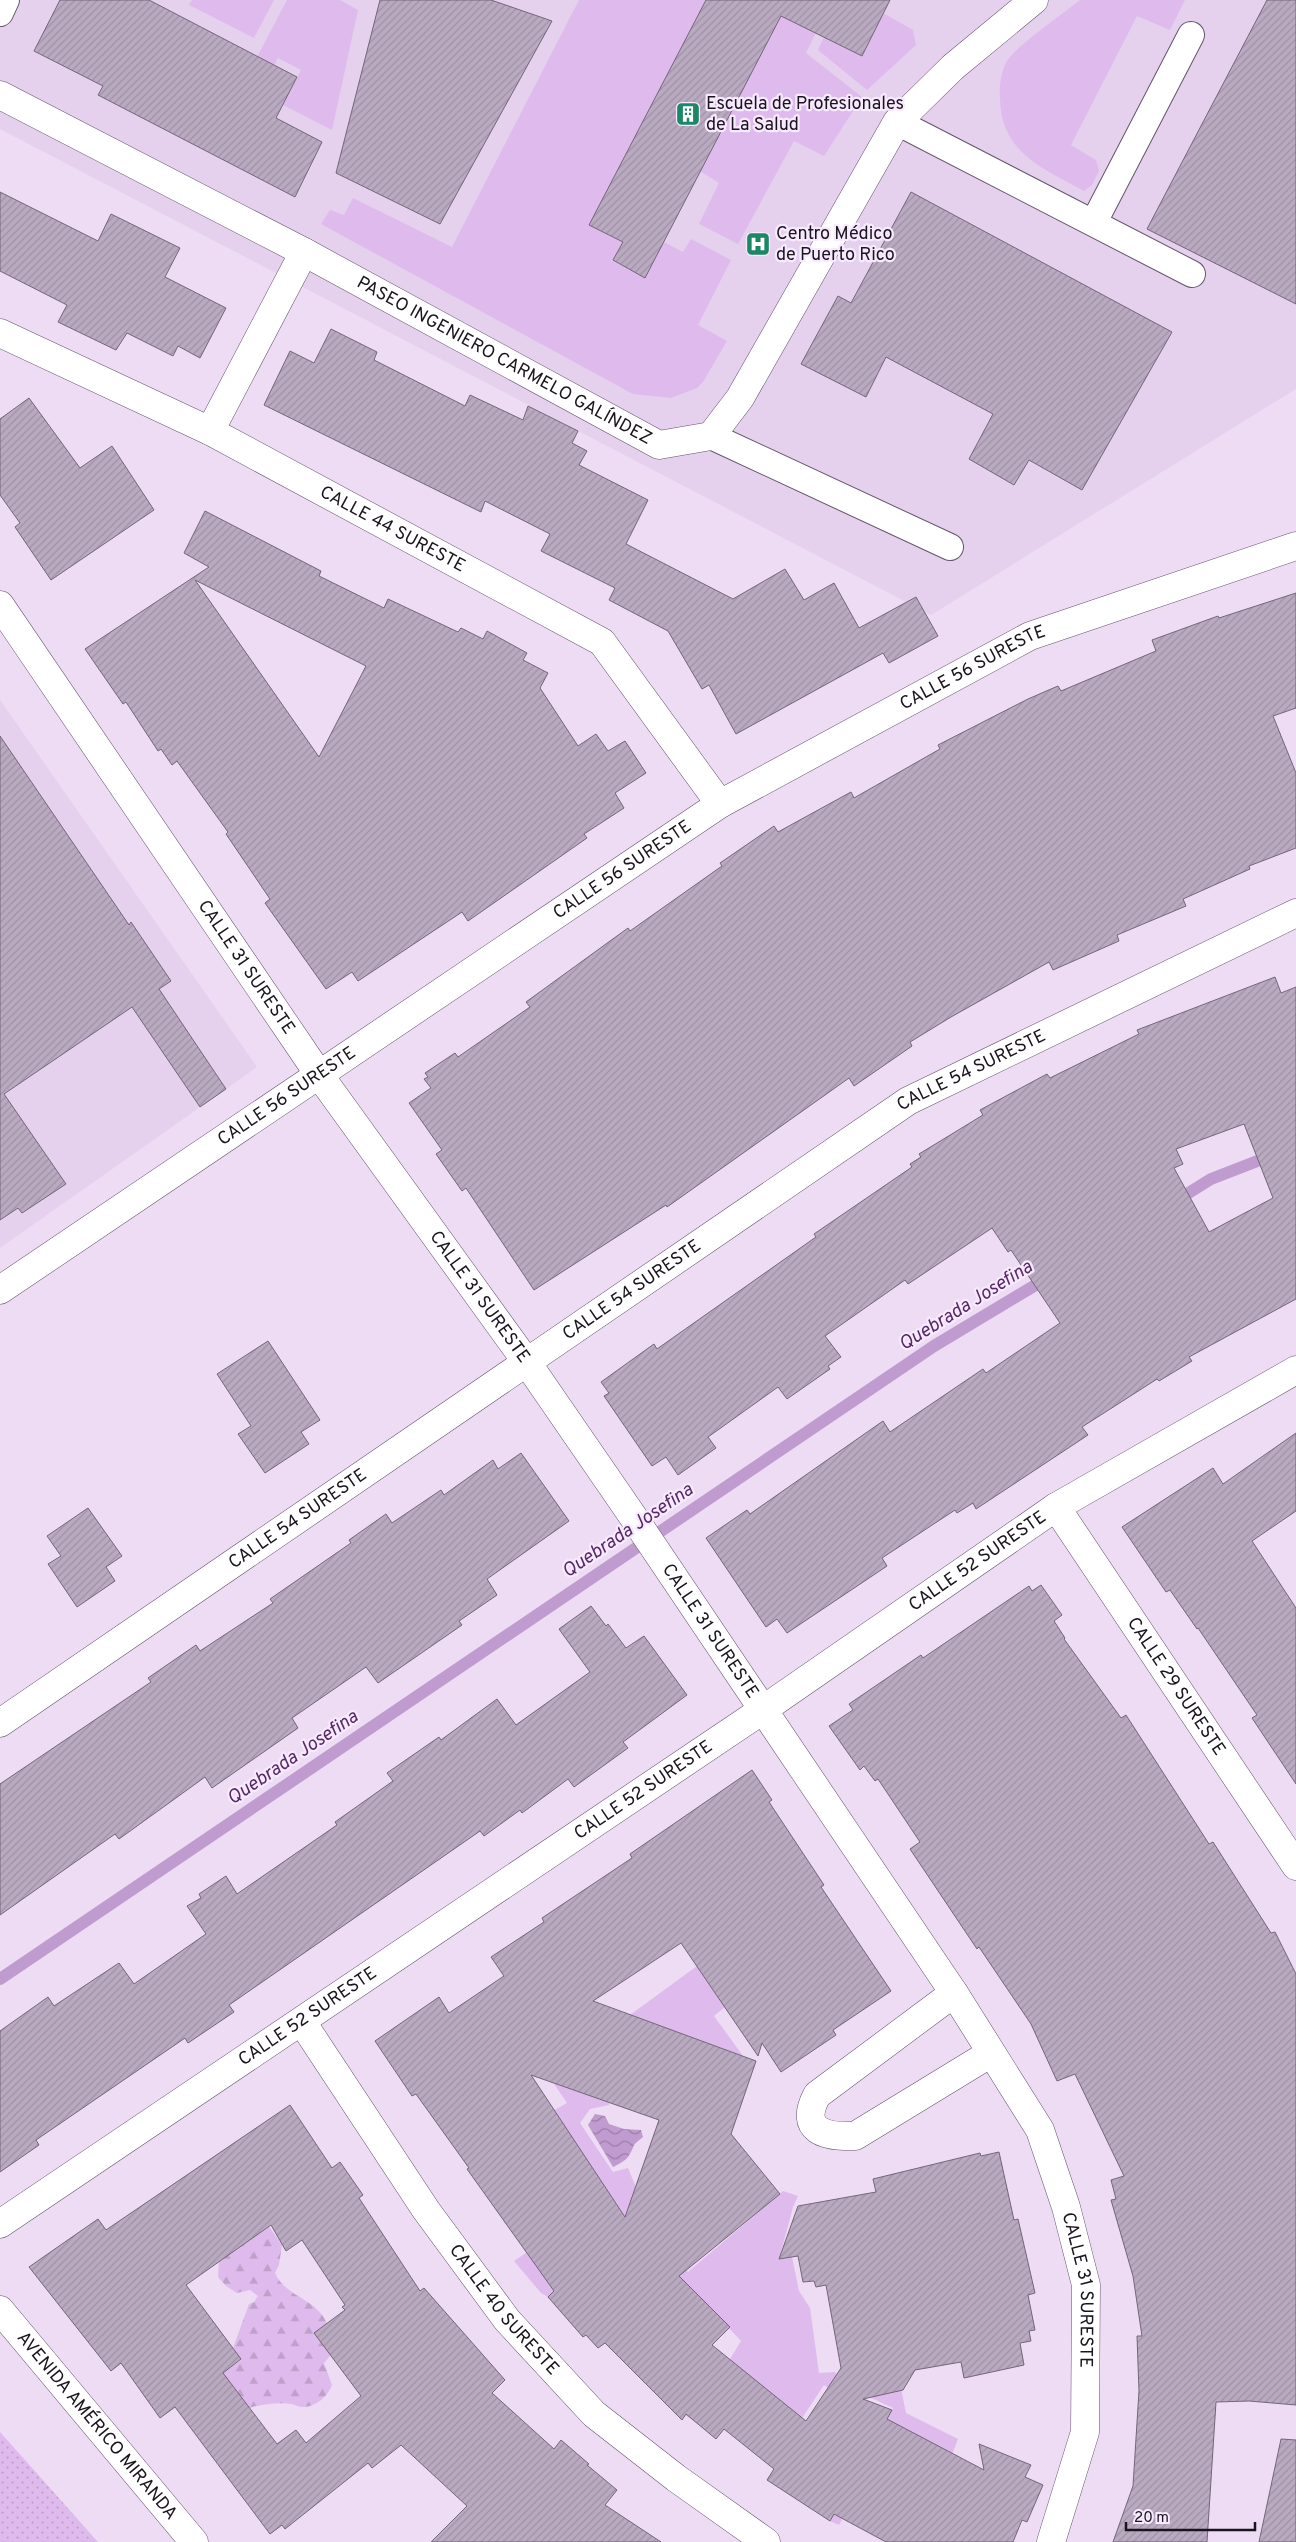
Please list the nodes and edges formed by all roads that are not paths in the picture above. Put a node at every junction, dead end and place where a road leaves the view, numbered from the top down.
1 (6, 0) edge
2 (1034, 0) edge
3 (0, 13) edge
4 (1190, 35) dead end
5 (0, 96) edge
6 (897, 122) junction
7 (1094, 222) junction
8 (304, 252) junction
9 (1192, 274) dead end
10 (0, 333) edge
11 (210, 431) junction
12 (711, 436) junction
13 (950, 546) dead end
14 (1296, 546) edge
15 (0, 605) edge
16 (720, 804) junction
17 (1296, 913) edge
18 (320, 1076) junction
19 (0, 1290) edge
20 (528, 1364) junction
21 (1296, 1370) edge
22 (1056, 1506) junction
23 (764, 1709) junction
24 (0, 1723) edge
25 (1296, 1866) edge
26 (954, 1993) junction
27 (302, 2022) junction
28 (991, 2053) junction
29 (0, 2224) edge
30 (0, 2310) edge
31 (194, 2542) edge
32 (766, 2542) edge
33 (1051, 2542) edge

1 - 3 lane
2 - 6 street
4 - 7 lane
5 - 8 street, PASEO INGENIERO CARMELO GALÍNDEZ
6 - 7 lane
6 - 12 street
7 - 9 lane
8 - 11 street
8 - 12 street, PASEO INGENIERO CARMELO GALÍNDEZ
10 - 11 street, CALLE 44 SURESTE
11 - 16 street, CALLE 44 SURESTE
12 - 13 lane
14 - 16 street, CALLE 56 SURESTE
15 - 18 street, CALLE 31 SURESTE
16 - 18 street, CALLE 56 SURESTE
17 - 20 street, CALLE 54 SURESTE
18 - 19 street, CALLE 56 SURESTE
18 - 20 street, CALLE 31 SURESTE
20 - 23 street, CALLE 31 SURESTE
20 - 24 street, CALLE 54 SURESTE
21 - 22 street, CALLE 52 SURESTE
22 - 23 street, CALLE 52 SURESTE
22 - 25 street, CALLE 29 SURESTE
23 - 26 street, CALLE 31 SURESTE
23 - 27 street, CALLE 52 SURESTE
26 - 28 street, CALLE 31 SURESTE
26 - 28 street
27 - 29 street, CALLE 52 SURESTE
27 - 32 street, CALLE 40 SURESTE
28 - 33 street, CALLE 31 SURESTE
30 - 31 street, AVENIDA AMÉRICO MIRANDA

